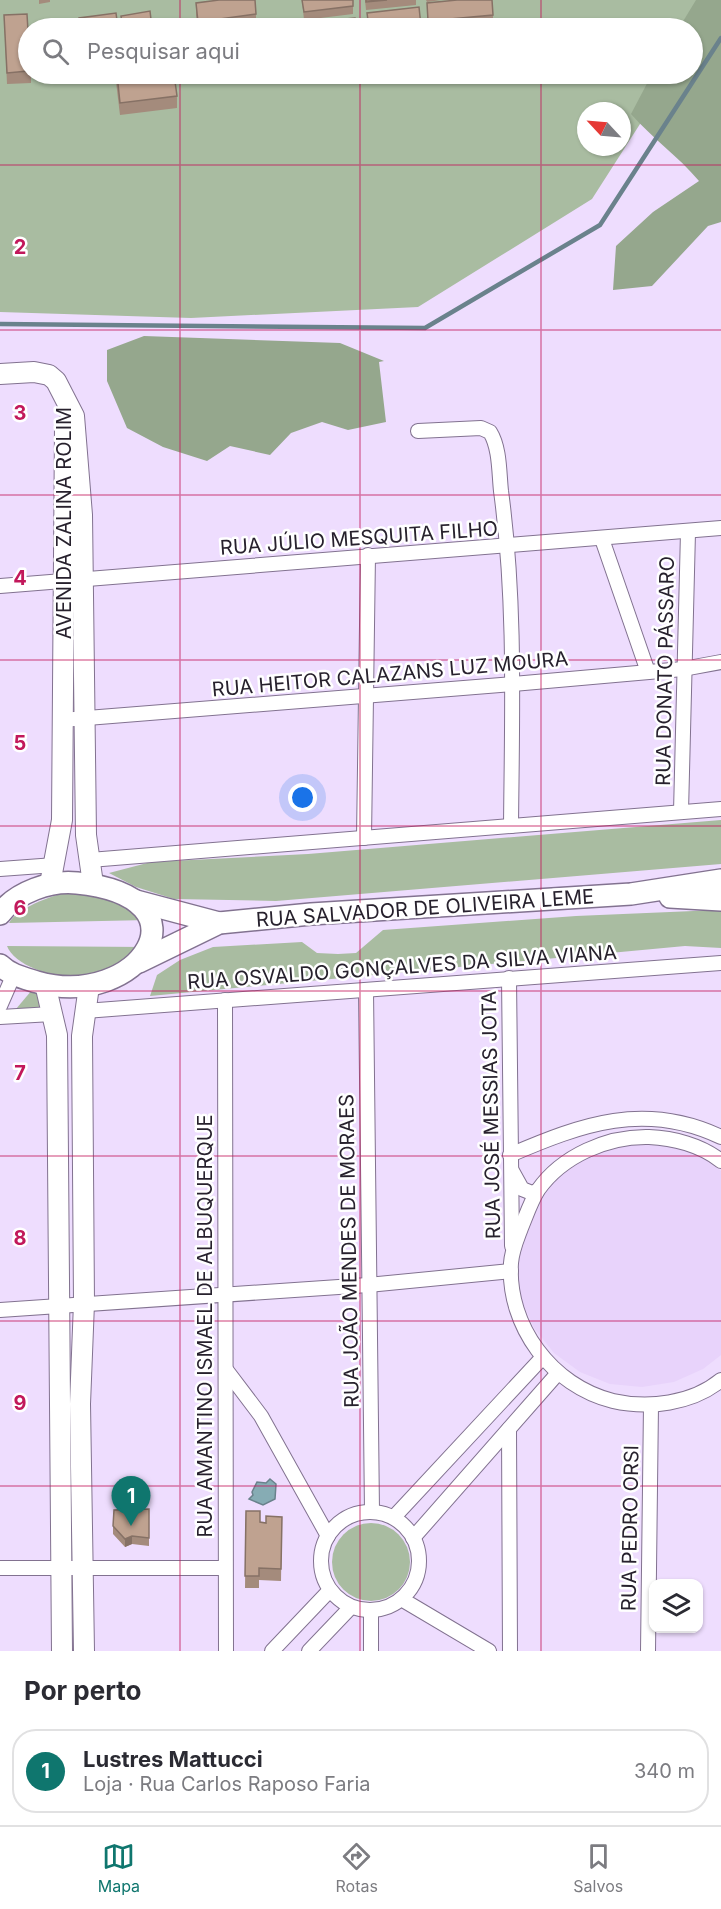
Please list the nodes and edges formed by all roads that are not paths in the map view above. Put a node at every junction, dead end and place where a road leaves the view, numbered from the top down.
1 (0, 374) edge
2 (418, 431) dead end
3 (721, 528) edge
4 (688, 532) junction
5 (602, 539) junction
6 (509, 546) junction
7 (368, 555) junction
8 (73, 580) junction
9 (0, 586) edge
10 (721, 662) edge
11 (683, 669) junction
12 (648, 672) junction
13 (513, 684) junction
14 (368, 694) junction
15 (84, 718) junction
16 (62, 720) junction
17 (721, 809) edge
18 (681, 812) junction
19 (511, 826) junction
20 (364, 837) junction
21 (90, 860) junction
22 (0, 869) edge
23 (52, 875) junction
24 (721, 880) edge
25 (93, 884) junction
26 (631, 894) junction
27 (721, 900) edge
28 (136, 901) junction
29 (1, 906) edge
30 (219, 923) junction
31 (139, 962) junction
32 (721, 963) edge
33 (7, 970) edge
34 (509, 978) junction
35 (45, 984) junction
36 (89, 986) junction
37 (366, 990) junction
38 (225, 1000) junction
39 (0, 1006) edge
40 (85, 1011) junction
41 (52, 1014) junction
42 (0, 1017) edge
43 (721, 1137) edge
44 (720, 1158) edge
45 (510, 1159) junction
46 (537, 1191) junction
47 (512, 1252) junction
48 (511, 1271) junction
49 (368, 1285) junction
50 (224, 1295) junction
51 (84, 1303) junction
52 (57, 1306) junction
53 (0, 1310) edge
54 (542, 1358) junction
55 (227, 1371) junction
56 (558, 1373) junction
57 (721, 1380) edge
58 (651, 1405) junction
59 (509, 1429) junction
60 (372, 1511) junction
61 (394, 1517) junction
62 (328, 1536) junction
63 (413, 1538) junction
64 (0, 1568) edge
65 (224, 1568) junction
66 (61, 1569) junction
67 (84, 1569) junction
68 (330, 1590) junction
69 (403, 1600) junction
70 (351, 1607) junction
71 (371, 1611) junction
72 (62, 1651) edge
73 (84, 1651) edge
74 (226, 1651) edge
75 (272, 1651) edge
76 (309, 1651) edge
77 (371, 1651) edge
78 (489, 1651) edge
79 (510, 1651) edge
80 (648, 1651) edge

1 - 8 main road, AVENIDA ZALINA ROLIM
2 - 6 street
3 - 4 street, RUA JÚLIO MESQUITA FILHO
4 - 5 street, RUA JÚLIO MESQUITA FILHO
4 - 11 street, RUA DONATO PÁSSARO
5 - 6 street, RUA JÚLIO MESQUITA FILHO
5 - 12 street
6 - 7 street, RUA JÚLIO MESQUITA FILHO
6 - 13 street
7 - 8 street, RUA JÚLIO MESQUITA FILHO
7 - 14 street
8 - 9 street, RUA JÚLIO MESQUITA FILHO
8 - 15 main road, AVENIDA ZALINA ROLIM
8 - 16 main road, AVENIDA ZALINA ROLIM
10 - 11 street, RUA HEITOR CALAZANS LUZ MOURA
11 - 12 street, RUA HEITOR CALAZANS LUZ MOURA
11 - 18 street, RUA DONATO PÁSSARO
12 - 13 street, RUA HEITOR CALAZANS LUZ MOURA
13 - 14 street, RUA HEITOR CALAZANS LUZ MOURA
13 - 19 street
14 - 15 street, RUA HEITOR CALAZANS LUZ MOURA
14 - 20 street
15 - 16 street, RUA HEITOR CALAZANS LUZ MOURA
15 - 21 main road, AVENIDA ZALINA ROLIM
16 - 23 main road, AVENIDA ZALINA ROLIM
17 - 18 street
18 - 19 street
19 - 20 street
20 - 21 street
21 - 25 main road, AVENIDA ZALINA ROLIM
22 - 23 street
23 - 25 main road
23 - 29 main road
24 - 26 main road
25 - 28 main road
26 - 27 main road
26 - 30 main road, RUA SALVADOR DE OLIVEIRA LEME
28 - 30 main road
28 - 31 main road
30 - 31 main road
31 - 36 main road
32 - 34 street, RUA OSVALDO GONÇALVES DA SILVA VIANA
33 - 35 main road
33 - 39 street
34 - 37 street, RUA OSVALDO GONÇALVES DA SILVA VIANA
34 - 45 street, RUA JOSÉ MESSIAS JOTA
35 - 36 main road
35 - 41 main road
36 - 40 main road
37 - 38 street, RUA OSVALDO GONÇALVES DA SILVA VIANA
37 - 49 street, RUA JOÃO MENDES DE MORAES
38 - 40 street, RUA OSVALDO GONÇALVES DA SILVA VIANA
38 - 50 street, RUA AMANTINO ISMAEL DE ALBUQUERQUE
40 - 51 main road
41 - 42 street
41 - 52 main road
43 - 45 street
44 - 46 street
45 - 46 street
45 - 47 street, RUA JOSÉ MESSIAS JOTA
46 - 47 street
47 - 48 street
48 - 49 street
48 - 54 street
49 - 50 street
49 - 60 street, RUA JOÃO MENDES DE MORAES
50 - 51 street
50 - 55 street, RUA AMANTINO ISMAEL DE ALBUQUERQUE
51 - 52 street
51 - 67 main road
52 - 53 street
52 - 66 main road
54 - 56 street
54 - 61 street
55 - 62 street
55 - 65 street, RUA AMANTINO ISMAEL DE ALBUQUERQUE
56 - 58 street
56 - 59 street
57 - 58 street
58 - 80 street, RUA PEDRO ORSI
59 - 63 street
59 - 79 street
60 - 61 street
60 - 62 street
61 - 63 street
62 - 68 street
63 - 69 street
64 - 66 street
65 - 67 street
65 - 74 street, RUA AMANTINO ISMAEL DE ALBUQUERQUE
66 - 67 street
66 - 72 main road
67 - 73 main road
68 - 70 street
68 - 75 street
69 - 71 street
69 - 78 street
70 - 71 street
70 - 76 street
71 - 77 street

